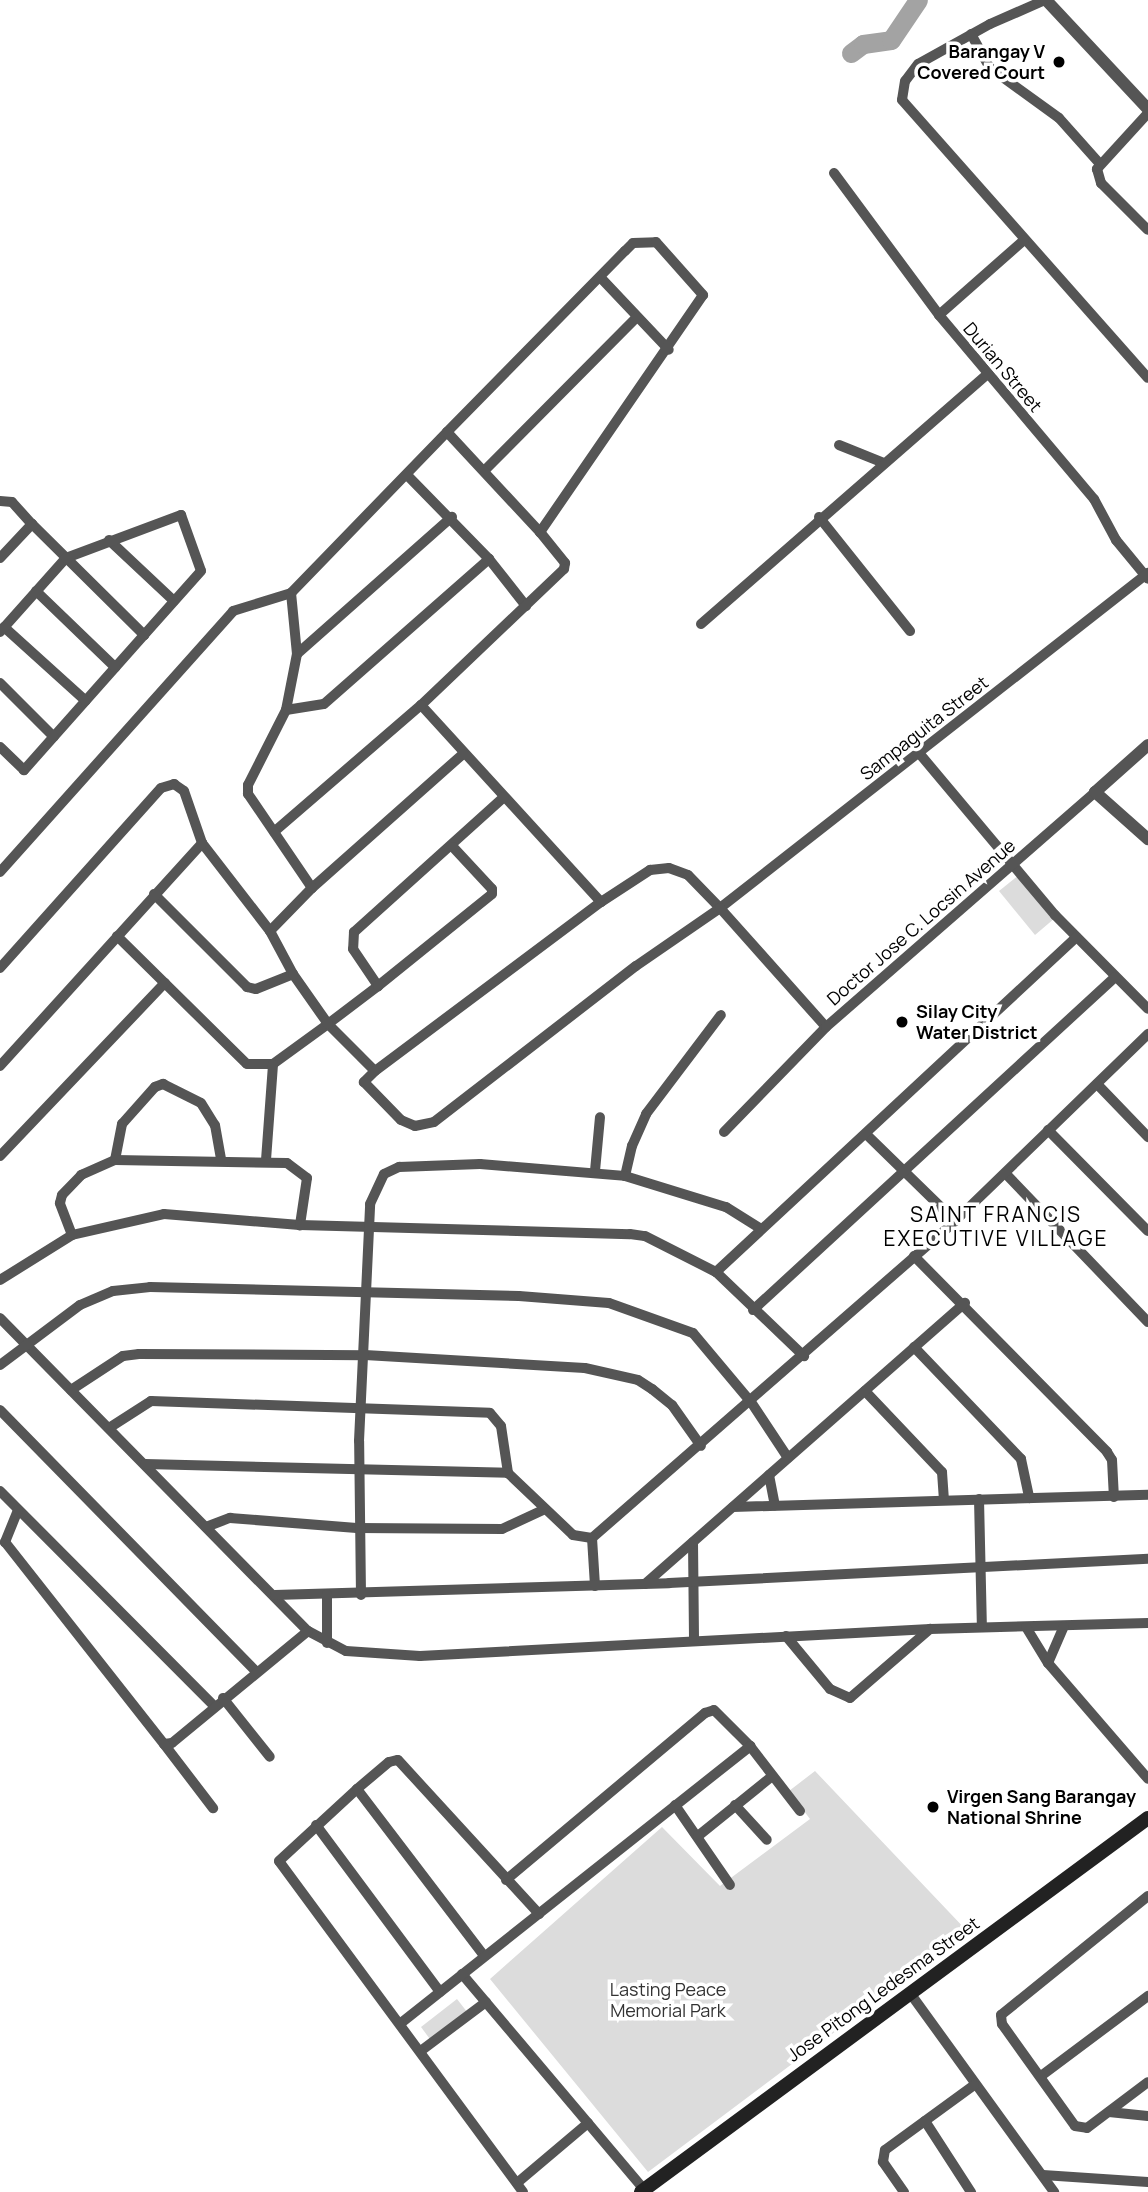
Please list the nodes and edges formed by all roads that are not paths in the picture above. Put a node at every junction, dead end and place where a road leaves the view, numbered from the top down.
1 (1045, 0) edge
2 (971, 34) junction
3 (1148, 111) edge
4 (1100, 164) junction
5 (834, 173) dead end
6 (1148, 230) edge
7 (1024, 240) junction
8 (600, 277) junction
9 (939, 315) junction
10 (636, 318) junction
11 (669, 350) junction
12 (988, 374) junction
13 (1148, 378) edge
14 (447, 432) junction
15 (839, 445) dead end
16 (884, 463) junction
17 (484, 471) junction
18 (408, 476) junction
19 (0, 501) edge
20 (452, 517) junction
21 (820, 517) junction
22 (32, 524) junction
23 (540, 532) junction
24 (109, 540) junction
25 (0, 558) edge
26 (66, 558) junction
27 (489, 559) junction
28 (1147, 576) edge
29 (36, 592) junction
30 (291, 593) junction
31 (174, 601) junction
32 (526, 606) junction
33 (701, 624) dead end
34 (2, 630) edge
35 (910, 631) dead end
36 (144, 635) junction
37 (297, 654) junction
38 (115, 667) junction
39 (0, 682) edge
40 (86, 701) junction
41 (421, 705) junction
42 (286, 710) junction
43 (54, 737) junction
44 (1148, 745) edge
45 (0, 747) edge
46 (919, 753) junction
47 (463, 754) junction
48 (1095, 792) junction
49 (504, 797) junction
50 (274, 832) junction
51 (1148, 839) edge
52 (202, 843) junction
53 (453, 847) junction
54 (1015, 865) junction
55 (0, 872) edge
56 (312, 888) junction
57 (154, 894) junction
58 (601, 902) junction
59 (720, 908) junction
60 (270, 931) junction
61 (117, 936) junction
62 (1077, 937) junction
63 (0, 968) edge
64 (293, 974) junction
65 (1115, 978) junction
66 (165, 983) junction
67 (378, 986) junction
68 (1148, 1009) edge
69 (721, 1014) dead end
70 (328, 1024) junction
71 (827, 1027) junction
72 (1147, 1037) edge
73 (273, 1064) junction
74 (0, 1066) edge
75 (375, 1071) junction
76 (1097, 1084) junction
77 (600, 1117) dead end
78 (1048, 1130) junction
79 (724, 1132) dead end
80 (867, 1135) junction
81 (1148, 1137) edge
82 (0, 1156) edge
83 (221, 1159) junction
84 (115, 1160) junction
85 (265, 1160) junction
86 (595, 1171) junction
87 (906, 1172) junction
88 (1006, 1174) junction
89 (625, 1176) junction
90 (956, 1221) junction
91 (300, 1225) junction
92 (369, 1227) junction
93 (760, 1228) junction
94 (1148, 1231) edge
95 (72, 1235) junction
96 (914, 1256) junction
97 (716, 1272) junction
98 (0, 1280) edge
99 (368, 1292) junction
100 (965, 1303) junction
101 (753, 1310) junction
102 (0, 1318) edge
103 (1148, 1322) edge
104 (25, 1344) junction
105 (914, 1348) junction
106 (365, 1355) junction
107 (804, 1356) junction
108 (0, 1365) edge
109 (71, 1390) junction
110 (865, 1391) junction
111 (751, 1402) junction
112 (364, 1409) junction
113 (0, 1410) edge
114 (110, 1428) junction
115 (701, 1447) junction
116 (788, 1458) junction
117 (145, 1464) junction
118 (359, 1470) junction
119 (508, 1474) junction
120 (769, 1475) junction
121 (0, 1491) edge
122 (1148, 1495) edge
123 (1114, 1497) junction
124 (1029, 1498) junction
125 (979, 1499) junction
126 (944, 1500) junction
127 (775, 1505) junction
128 (733, 1507) junction
129 (545, 1509) junction
130 (19, 1510) junction
131 (206, 1527) junction
132 (357, 1528) junction
133 (592, 1538) junction
134 (693, 1542) junction
135 (1148, 1559) edge
136 (979, 1564) junction
137 (693, 1582) junction
138 (645, 1584) junction
139 (594, 1586) junction
140 (327, 1594) junction
141 (275, 1595) junction
142 (361, 1595) junction
143 (1148, 1623) edge
144 (1064, 1626) junction
145 (982, 1627) junction
146 (1026, 1628) junction
147 (930, 1629) junction
148 (308, 1631) junction
149 (786, 1636) junction
150 (694, 1640) junction
151 (327, 1643) junction
152 (1048, 1663) junction
153 (256, 1671) junction
154 (223, 1698) junction
155 (213, 1706) junction
156 (164, 1744) junction
157 (750, 1746) junction
158 (271, 1757) dead end
159 (771, 1777) junction
160 (1148, 1779) edge
161 (357, 1789) junction
162 (675, 1805) junction
163 (735, 1805) junction
164 (213, 1808) dead end
165 (800, 1811) dead end
166 (1148, 1818) edge
167 (316, 1825) junction
168 (698, 1836) junction
169 (767, 1840) dead end
170 (506, 1880) junction
171 (730, 1885) dead end
172 (1148, 1896) edge
173 (538, 1914) junction
174 (484, 1956) junction
175 (462, 1974) junction
176 (440, 1992) junction
177 (910, 1993) junction
178 (1148, 1996) edge
179 (486, 2002) junction
180 (401, 2023) junction
181 (422, 2050) junction
182 (1041, 2077) junction
183 (1148, 2082) edge
184 (974, 2085) junction
185 (1109, 2112) junction
186 (1148, 2116) edge
187 (925, 2120) junction
188 (588, 2123) junction
189 (1043, 2175) junction
190 (1148, 2182) edge
191 (520, 2188) edge
192 (642, 2191) edge
193 (904, 2192) edge
194 (971, 2192) edge
195 (1054, 2192) edge

1 - 2 street
1 - 3 street
2 - 4 street
2 - 7 street
3 - 4 street
4 - 6 street
5 - 9 street, Durian Street
7 - 9 street
7 - 13 street
8 - 10 street
8 - 11 street
8 - 14 street
9 - 12 street, Durian Street
10 - 11 street
10 - 17 street
11 - 23 street
12 - 16 street
12 - 28 street, Durian Street
14 - 17 street
14 - 18 street
15 - 16 street
16 - 21 street
17 - 23 street
18 - 20 street
18 - 30 street
19 - 22 street
20 - 27 street
20 - 37 street
21 - 33 street
21 - 35 street
22 - 25 street
22 - 26 street
23 - 32 street
24 - 26 street
24 - 31 street
24 - 31 street
26 - 29 street
26 - 36 street
27 - 32 street
27 - 42 street
28 - 46 street, Sampaguita Street
29 - 34 street
29 - 38 street
30 - 37 street
30 - 55 street
31 - 36 street
32 - 41 street
34 - 40 street
36 - 38 street
37 - 42 street
38 - 40 street
39 - 43 street
40 - 43 street
41 - 47 street
41 - 50 street
42 - 50 street
43 - 45 street
44 - 48 street, Doctor Jose C. Locsin Avenue
46 - 54 street
46 - 59 street, Sampaguita Street
47 - 49 street
47 - 56 street
48 - 51 street
48 - 54 street, Doctor Jose C. Locsin Avenue
49 - 53 street
49 - 58 street
50 - 56 street
52 - 57 street
52 - 60 street
52 - 63 street
53 - 67 street
53 - 67 street
54 - 62 street
54 - 71 street, Doctor Jose C. Locsin Avenue
56 - 60 street
57 - 61 street
57 - 64 street
58 - 59 street
58 - 75 street
59 - 71 street
59 - 75 street, Sampaguita Street
60 - 64 street
61 - 66 street
61 - 74 street
62 - 65 street
62 - 80 street
64 - 70 street
65 - 68 street
65 - 87 street
66 - 73 street
66 - 82 street
67 - 70 street
69 - 89 street
70 - 73 street
70 - 75 street
71 - 79 street, Doctor Jose C. Locsin Avenue
72 - 76 street
73 - 85 street
76 - 78 street
76 - 81 street
77 - 86 street
78 - 88 street
78 - 94 street
80 - 87 street
80 - 93 street
83 - 84 street
83 - 84 street
83 - 85 street
84 - 95 street
85 - 91 street
86 - 89 street
86 - 92 street
87 - 90 street
87 - 101 street
88 - 90 street
88 - 103 street
89 - 93 street
90 - 96 street
91 - 92 street
91 - 95 street
92 - 97 street
92 - 99 street
93 - 97 street
95 - 98 street
96 - 100 street
96 - 107 street
97 - 101 street
99 - 104 street
99 - 106 street
99 - 111 street
100 - 105 street
100 - 123 street
101 - 107 street
102 - 104 street
104 - 108 street
104 - 109 street
105 - 110 street
105 - 124 street
106 - 109 street
106 - 112 street
106 - 115 street
107 - 111 street
109 - 114 street
110 - 116 street
110 - 126 street
111 - 115 street
111 - 116 street
112 - 114 street
112 - 118 street
112 - 119 street
113 - 153 street
114 - 117 street
115 - 133 street
116 - 120 street
117 - 118 street
117 - 131 street
118 - 119 street
118 - 132 street
119 - 129 street
120 - 127 street
120 - 128 street
121 - 130 street
122 - 123 street
123 - 124 street
124 - 125 street
125 - 126 street
125 - 136 street
126 - 127 street
127 - 128 street
128 - 134 street
129 - 132 street
129 - 133 street
130 - 155 street
130 - 156 street
131 - 132 street
131 - 141 street
132 - 142 street
133 - 139 street
134 - 137 street
134 - 138 street
135 - 136 street
136 - 137 street
136 - 145 street
137 - 138 street
137 - 150 street
138 - 139 street
139 - 142 street
140 - 141 street
140 - 142 street
140 - 151 street
141 - 148 street
143 - 144 street
144 - 146 street
144 - 152 street
145 - 146 street
145 - 147 street
146 - 152 street
147 - 149 street
147 - 149 street
148 - 151 street
148 - 153 street
149 - 150 street
150 - 151 street
152 - 160 street
153 - 154 street
154 - 155 street
154 - 158 street
155 - 156 street
156 - 164 street
157 - 159 street
157 - 162 street
157 - 170 street
159 - 163 street
159 - 165 street
161 - 167 street
161 - 170 street
161 - 174 street
162 - 168 street
162 - 173 street
163 - 168 street
163 - 169 street
166 - 177 main road, Jose Pitong Ledesma Street
167 - 176 street
167 - 180 street
168 - 171 street
170 - 173 street
172 - 182 street
173 - 174 street
174 - 175 street
175 - 176 street
175 - 179 street
176 - 180 street
177 - 184 street
177 - 192 main road, Jose Pitong Ledesma Street
178 - 182 street
179 - 181 street
179 - 188 street
180 - 181 street
181 - 191 street
182 - 185 street
183 - 185 street
184 - 187 street
184 - 189 street
185 - 186 street
187 - 193 street
187 - 194 street
188 - 191 street
188 - 192 street
189 - 190 street
189 - 195 street

